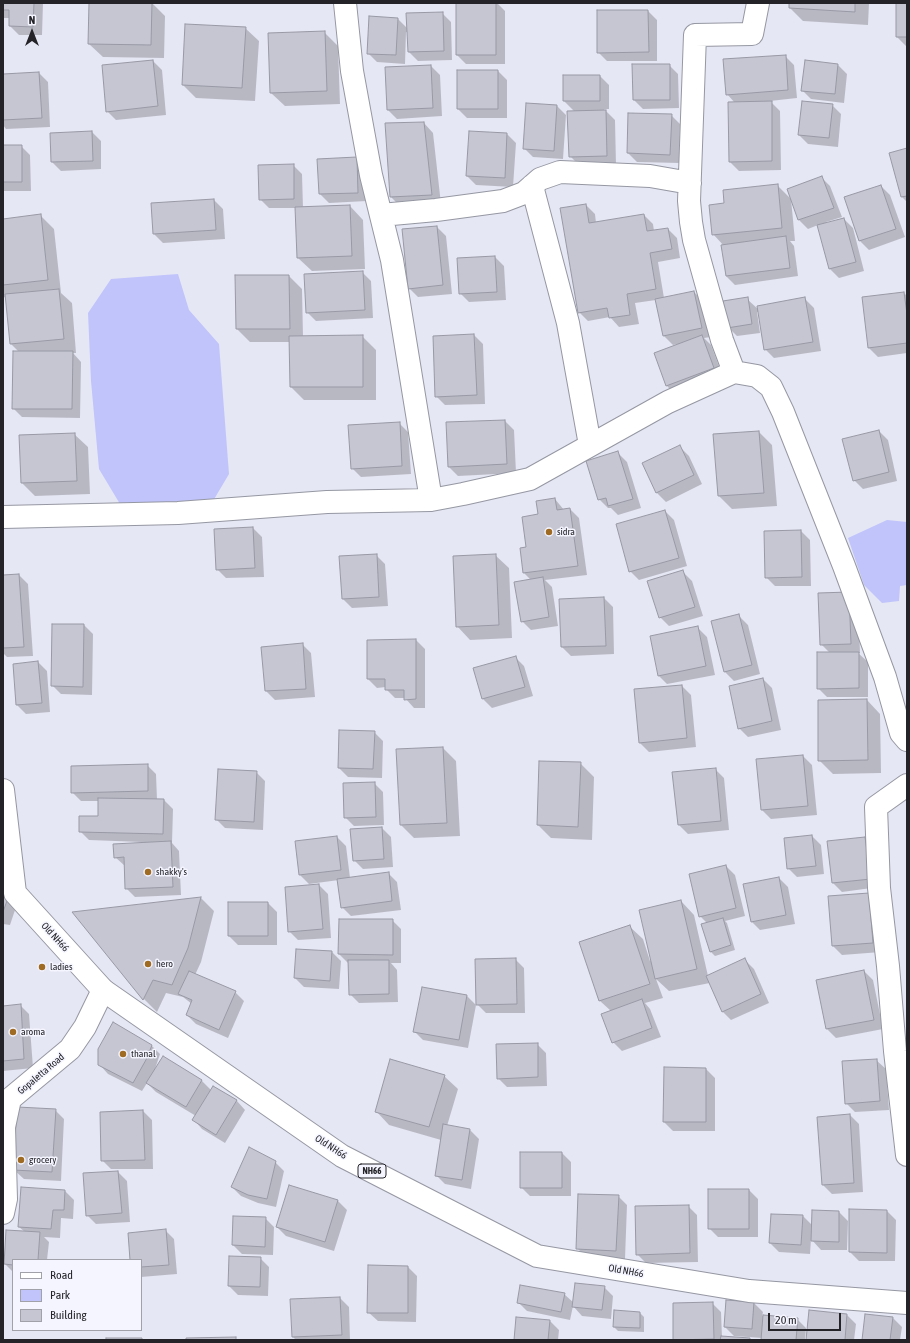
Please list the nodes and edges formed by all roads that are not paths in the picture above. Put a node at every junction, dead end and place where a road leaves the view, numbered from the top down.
1 (345, 3) edge
2 (758, 3) edge
3 (690, 183) junction
4 (532, 186) junction
5 (381, 215) junction
6 (734, 372) junction
7 (590, 445) junction
8 (431, 500) junction
9 (3, 518) edge
10 (907, 740) edge
11 (907, 785) edge
12 (3, 790) edge
13 (103, 990) junction
14 (3, 1127) edge
15 (907, 1156) edge
16 (3, 1213) edge
17 (907, 1303) edge

1 - 5 street
2 - 3 street
3 - 4 street
3 - 6 street
4 - 5 street
4 - 7 street
5 - 8 street
6 - 7 street
6 - 10 street
7 - 8 street
8 - 9 street
11 - 15 street
12 - 13 street, Old NH66 / NH66
13 - 14 street, Gopaletta Road
13 - 17 street, Old NH66 / NH66
14 - 16 street, Gopaletta Road

